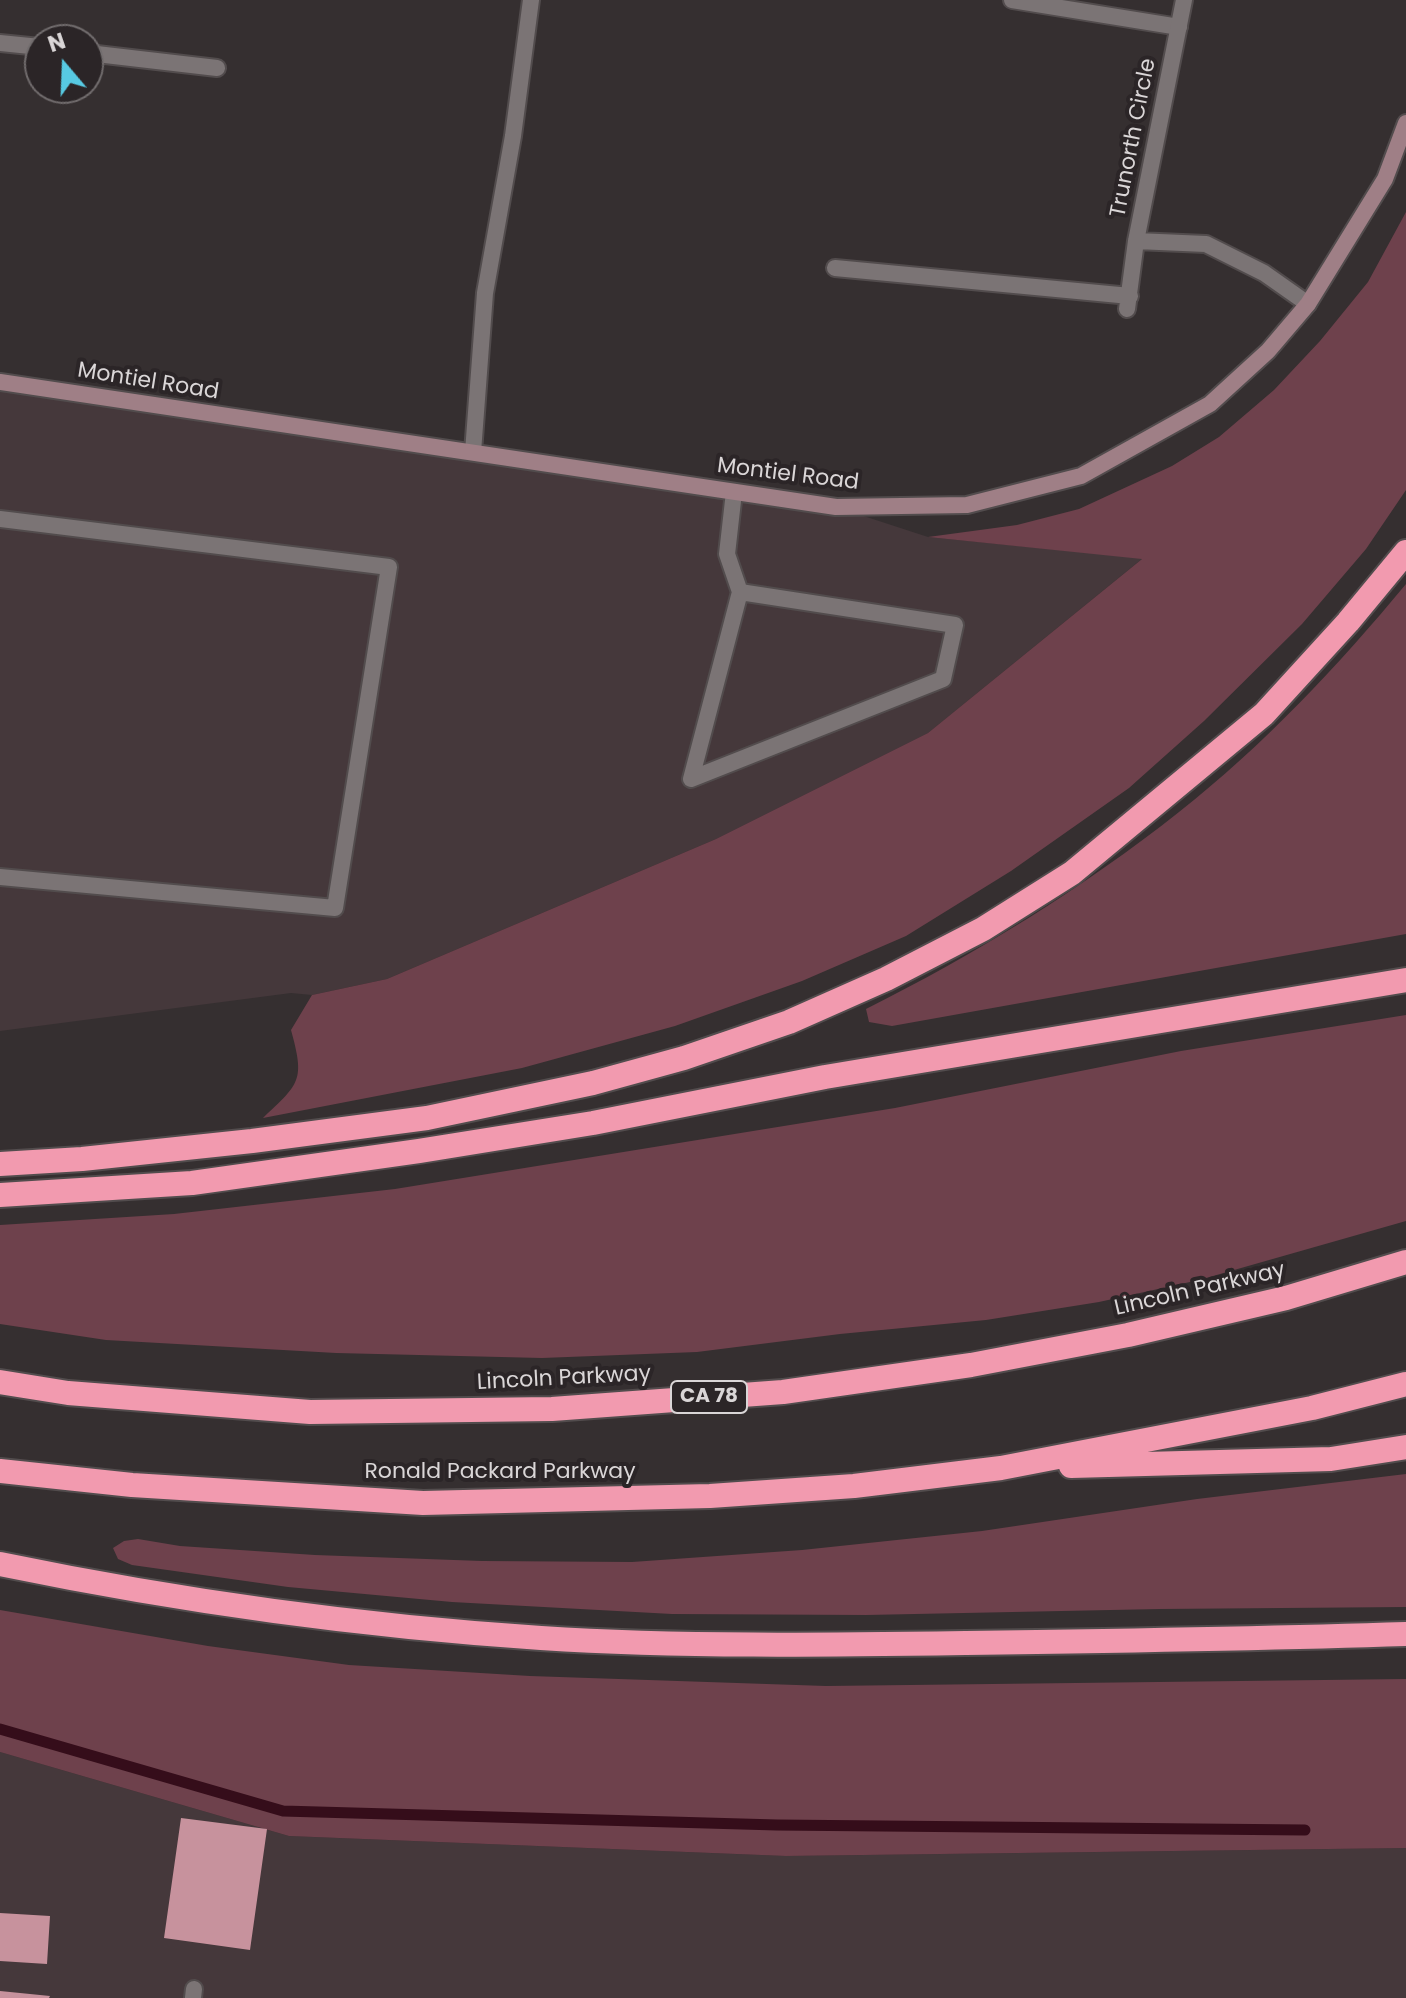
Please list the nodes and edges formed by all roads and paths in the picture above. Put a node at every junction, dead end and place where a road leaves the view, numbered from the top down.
1 (531, 0) edge
2 (1012, 0) edge
3 (1184, 0) edge
4 (1179, 27) junction
5 (0, 43) edge
6 (24, 45) edge
7 (104, 55) edge
8 (217, 68) dead end
9 (1406, 123) edge
10 (1136, 241) junction
11 (835, 268) dead end
12 (1308, 304) junction
13 (0, 382) edge
14 (473, 452) junction
15 (734, 492) junction
16 (0, 519) edge
17 (1406, 552) edge
18 (740, 592) junction
19 (0, 877) edge
20 (1406, 980) edge
21 (0, 1164) edge
22 (0, 1195) edge
23 (1406, 1262) edge
24 (0, 1382) edge
25 (1406, 1384) edge
26 (1406, 1447) edge
27 (1001, 1468) junction
28 (0, 1471) edge
29 (0, 1564) edge
30 (1406, 1634) edge

1 - 14 street
2 - 4 street
3 - 4 street, Trunorth Circle
4 - 10 street, Trunorth Circle
5 - 6 street
7 - 8 street
9 - 12 street, Montiel Road
10 - 11 street
10 - 12 street, Trunorth Circle
12 - 15 street, Montiel Road
13 - 14 street, Montiel Road
14 - 15 street, Montiel Road
15 - 18 street
16 - 19 street
17 - 21 highway
18 - 18 street
20 - 22 highway
23 - 24 highway, Lincoln Parkway / CA 78
25 - 27 highway
26 - 27 highway
27 - 28 highway, Ronald Packard Parkway
29 - 30 highway

